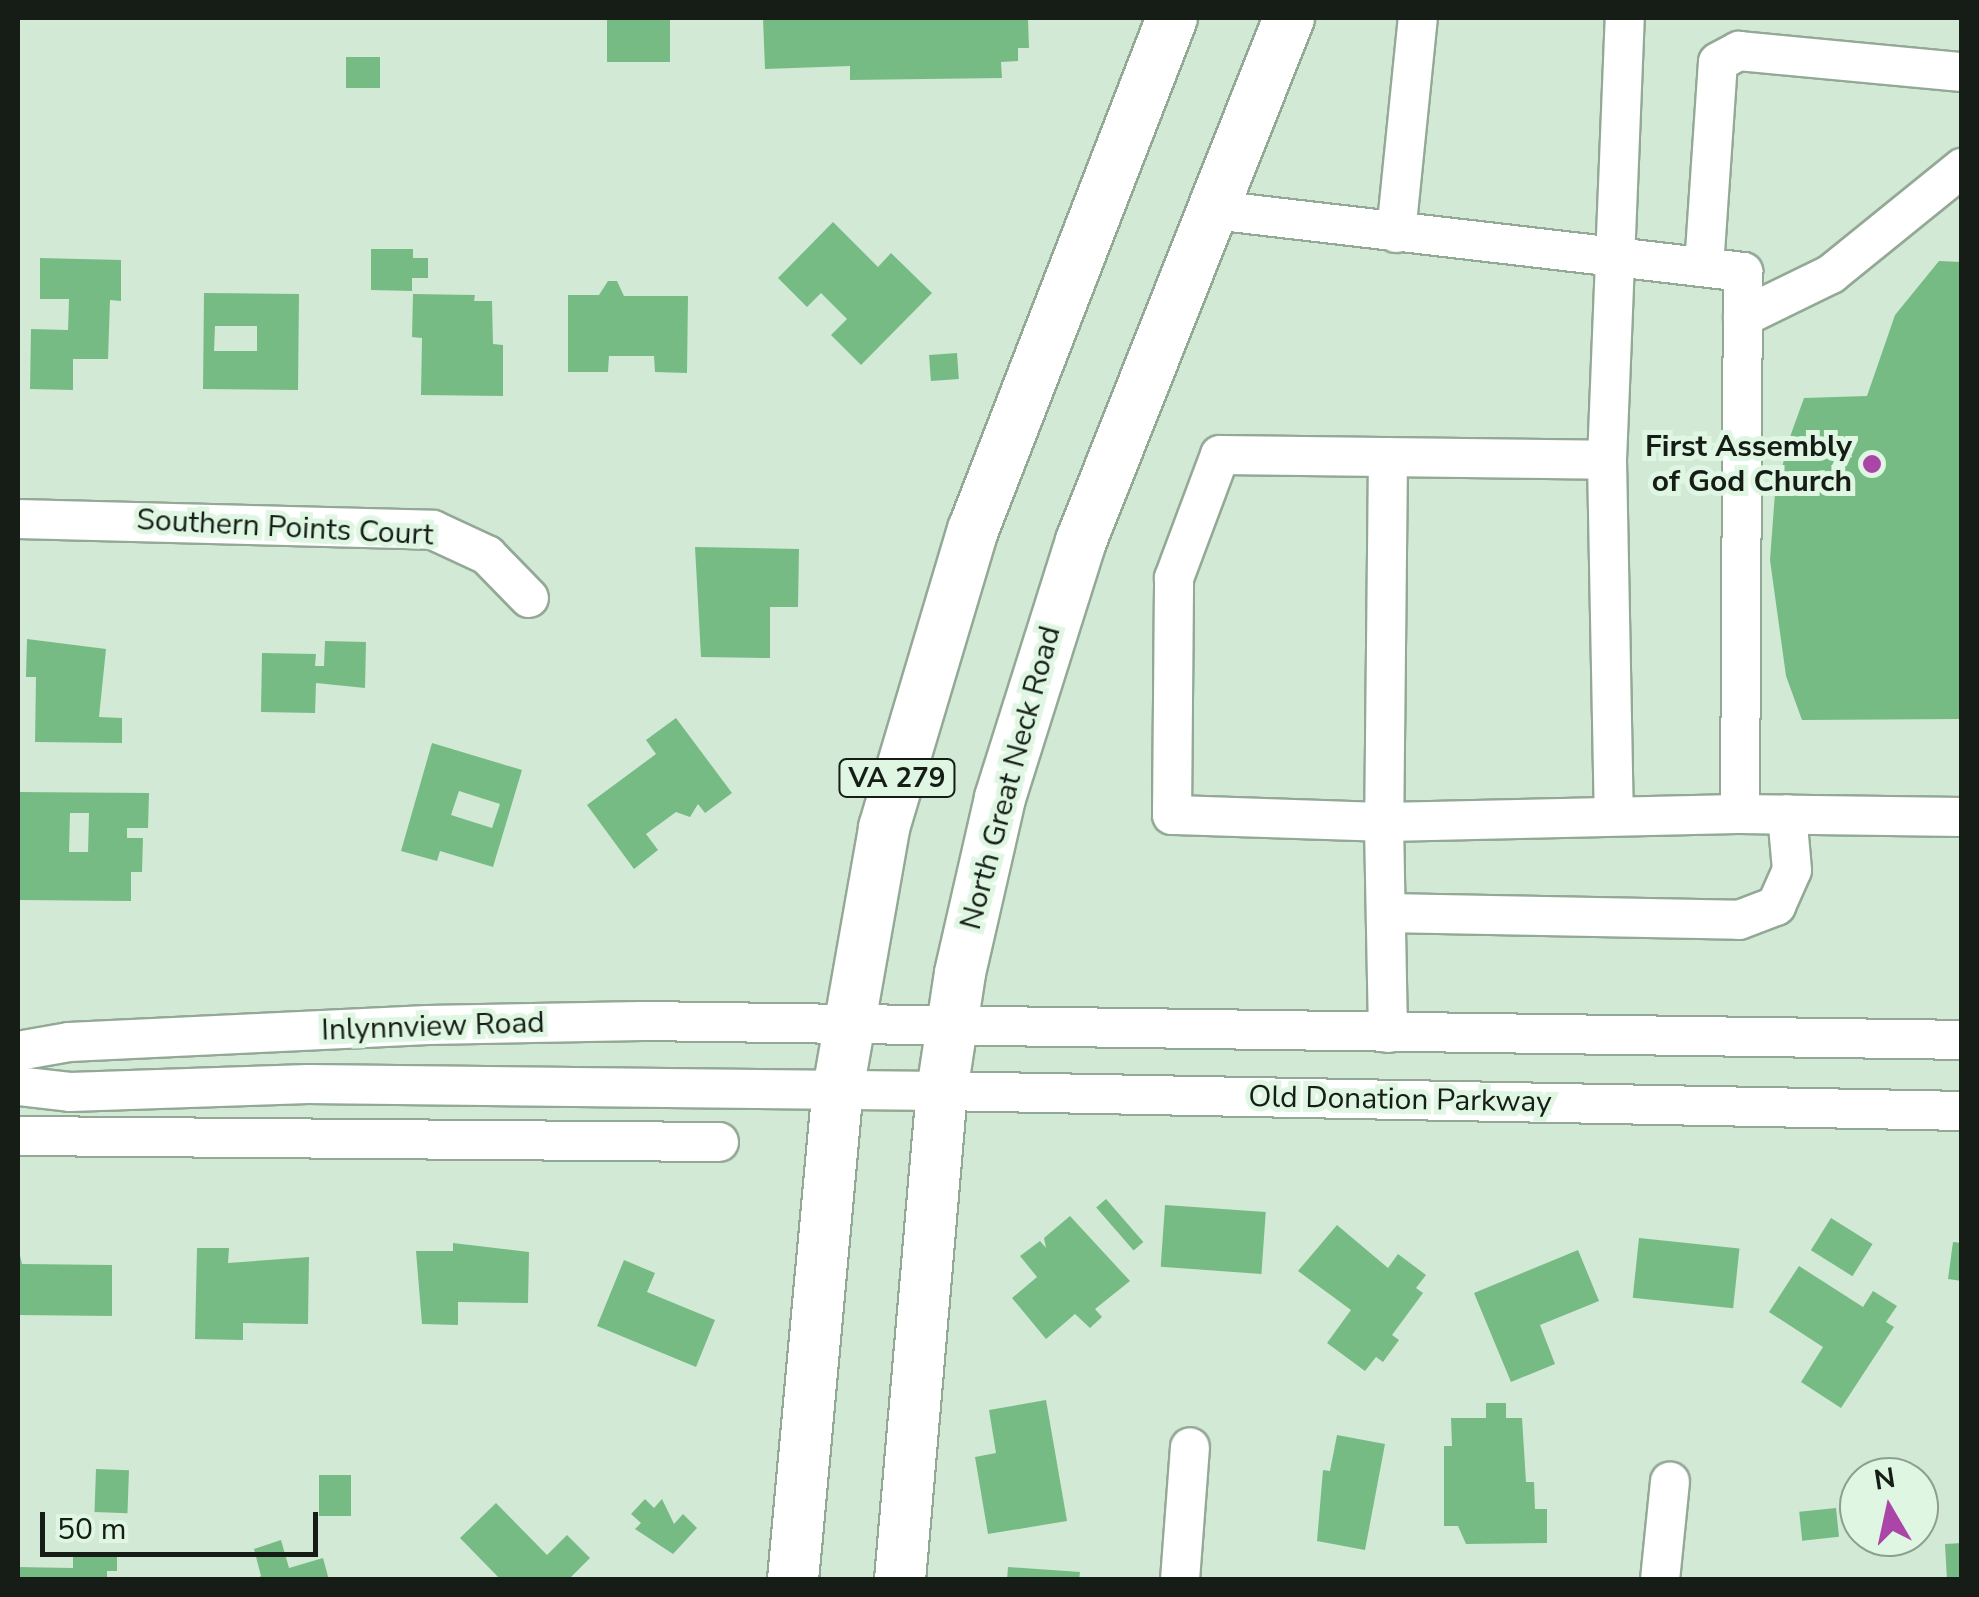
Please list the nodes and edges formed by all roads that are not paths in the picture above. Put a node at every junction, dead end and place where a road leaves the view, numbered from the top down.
1 (1172, 18) edge
2 (1289, 18) edge
3 (1418, 18) edge
4 (1625, 18) edge
5 (1962, 72) edge
6 (1962, 168) edge
7 (1214, 210) junction
8 (1396, 233) junction
9 (1612, 257) junction
10 (1704, 268) junction
11 (1743, 317) junction
12 (1388, 457) junction
13 (1608, 460) junction
14 (18, 519) edge
15 (529, 598) dead end
16 (1740, 814) junction
17 (1787, 814) junction
18 (1614, 816) junction
19 (1962, 816) edge
20 (1384, 822) junction
21 (1386, 913) junction
22 (848, 1023) junction
23 (951, 1026) junction
24 (1388, 1034) junction
25 (1962, 1040) edge
26 (18, 1051) edge
27 (18, 1086) edge
28 (838, 1090) junction
29 (942, 1091) junction
30 (1962, 1111) edge
31 (18, 1136) edge
32 (719, 1142) dead end
33 (1190, 1447) dead end
34 (1670, 1482) dead end
35 (794, 1580) edge
36 (900, 1580) edge
37 (1180, 1580) edge
38 (1660, 1580) edge

1 - 22 main road, VA 279
2 - 7 main road, North Great Neck Road / VA 279
3 - 8 street
4 - 9 street
5 - 10 street
6 - 11 street
7 - 8 street
7 - 23 main road, North Great Neck Road / VA 279
8 - 9 street
9 - 10 street
9 - 13 street
10 - 11 street
11 - 16 street
12 - 13 street
12 - 20 street
12 - 20 street
13 - 18 street
14 - 15 street, Southern Points Court
16 - 17 street
16 - 18 street
17 - 19 street
17 - 21 street
18 - 20 street
20 - 21 street
21 - 24 street
22 - 23 street
22 - 26 street, Inlynnview Road
22 - 28 main road, VA 279
23 - 24 street
23 - 29 main road, North Great Neck Road / VA 279
24 - 25 street
27 - 28 street, Inlynnview Road
28 - 29 street, Old Donation Parkway
28 - 35 main road, VA 279
29 - 30 street, Old Donation Parkway
29 - 36 main road, North Great Neck Road / VA 279
31 - 32 street
33 - 37 street
34 - 38 street

